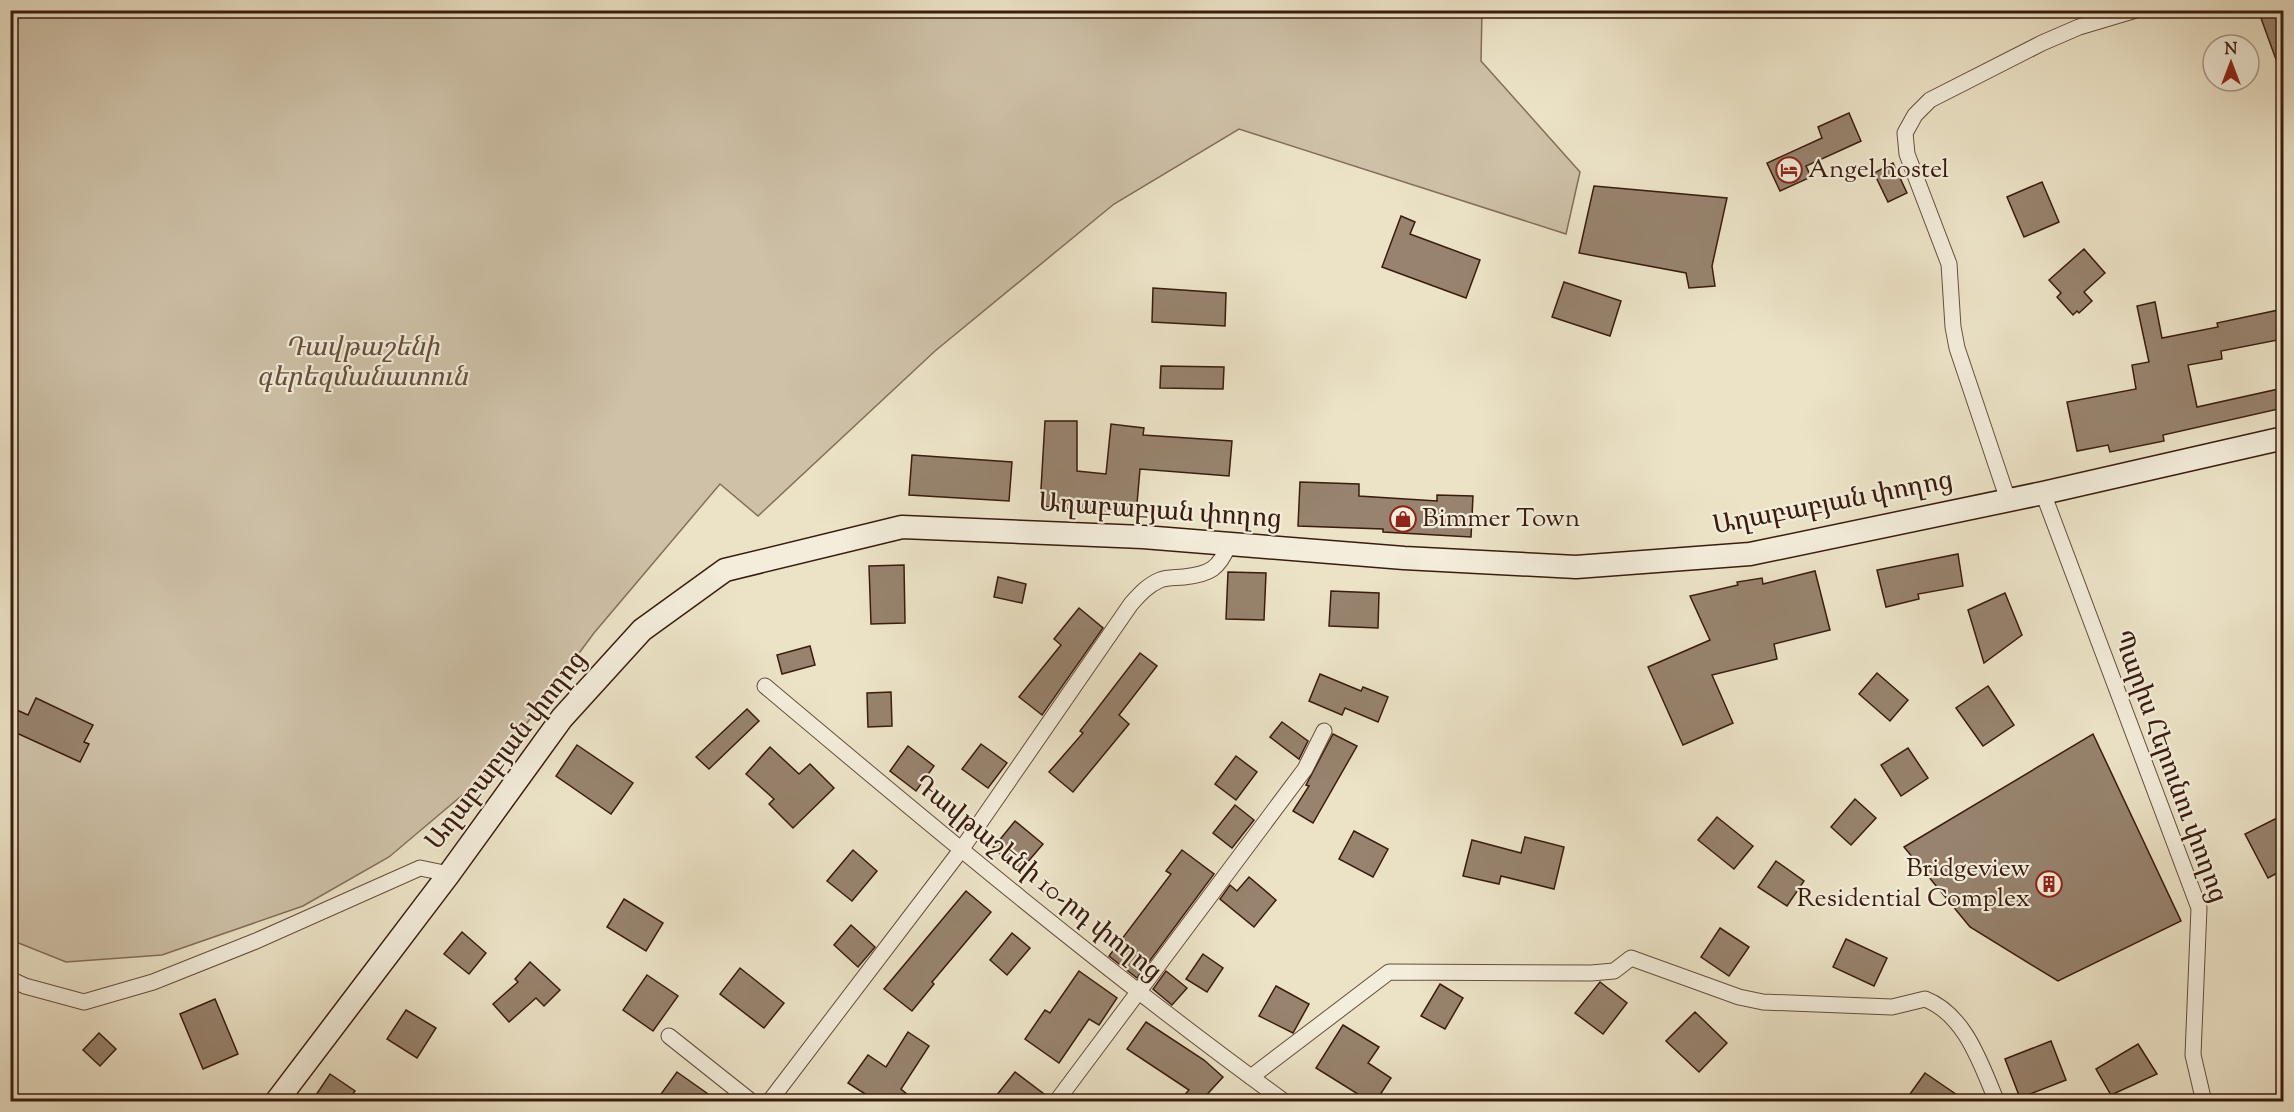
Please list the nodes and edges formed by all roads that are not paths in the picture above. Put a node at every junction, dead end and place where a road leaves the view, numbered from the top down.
1 (2136, 10) edge
2 (2283, 438) edge
3 (2043, 493) junction
4 (2008, 500) junction
5 (1230, 544) junction
6 (765, 686) dead end
7 (1324, 731) dead end
8 (961, 850) junction
9 (449, 874) junction
10 (10, 979) edge
11 (1139, 993) junction
12 (669, 1036) dead end
13 (1251, 1077) junction
14 (276, 1101) edge
15 (752, 1101) edge
16 (769, 1101) edge
17 (1056, 1101) edge
18 (1285, 1101) edge
19 (1997, 1101) edge
20 (2204, 1101) edge

1 - 4 street
2 - 3 street, Աղաբաբյան փողոց
3 - 4 street, Աղաբաբյան փողոց
3 - 20 street, Պարիս Հերունու փողոց
4 - 5 street, Աղաբաբյան փողոց
5 - 8 street
5 - 9 street, Աղաբաբյան փողոց
6 - 8 street, Դավթաշենի 10-րդ փողոց
7 - 11 street
8 - 11 street, Դավթաշենի 10-րդ փողոց
8 - 16 street
9 - 10 street
9 - 14 street, Աղաբաբյան փողոց
11 - 13 street, Դավթաշենի 10-րդ փողոց
11 - 17 street
12 - 15 street
13 - 18 street, Դավթաշենի 10-րդ փողոց
13 - 19 street

